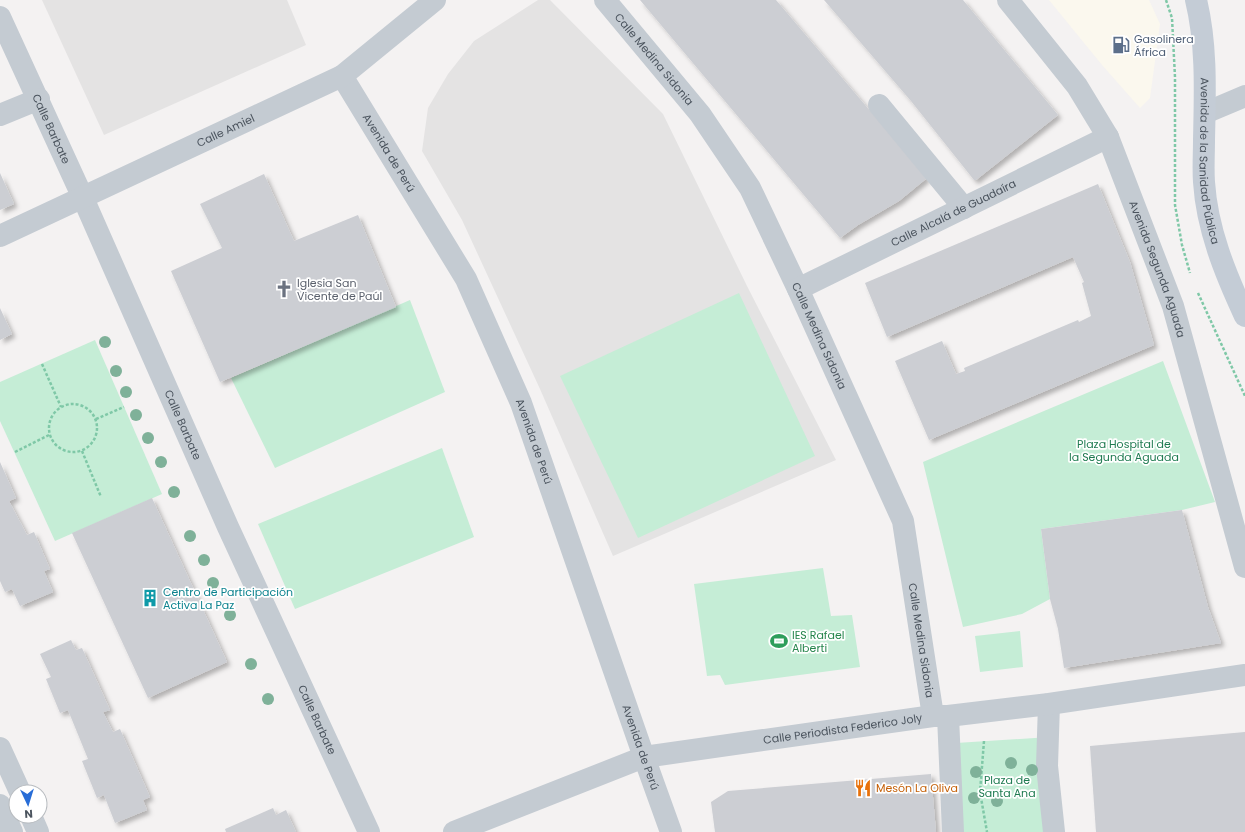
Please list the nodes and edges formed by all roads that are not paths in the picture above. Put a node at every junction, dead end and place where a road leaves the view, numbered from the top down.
1 (435, 0) edge
2 (605, 0) edge
3 (1008, 0) edge
4 (1196, 0) edge
5 (0, 18) edge
6 (342, 76) junction
7 (1245, 96) edge
8 (39, 99) junction
9 (878, 105) dead end
10 (1205, 113) junction
11 (0, 115) edge
12 (1108, 137) junction
13 (83, 198) junction
14 (964, 208) junction
15 (0, 236) edge
16 (798, 289) junction
17 (1245, 316) edge
18 (1245, 567) edge
19 (1245, 675) edge
20 (1049, 704) junction
21 (940, 716) junction
22 (0, 748) edge
23 (644, 757) junction
24 (16, 784) edge
25 (0, 805) edge
26 (12, 832) edge
27 (369, 832) edge
28 (454, 832) edge
29 (671, 832) edge
30 (953, 832) edge
31 (1054, 832) edge

1 - 6 street, Calle Amiel
2 - 16 street, Calle Medina Sidonia
3 - 12 street, Avenida Segunda Aguada
4 - 10 main road, Avenida de la Sanidad Pública
5 - 8 street, Calle Barbate
6 - 13 street, Calle Amiel
6 - 23 street, Avenida de Perú
7 - 10 street
8 - 11 street
8 - 13 street, Calle Barbate
9 - 14 street
10 - 17 main road, Avenida de la Sanidad Pública
12 - 14 street, Calle Alcalá de Guadaíra
12 - 18 street, Avenida Segunda Aguada
13 - 15 street, Calle Amiel
13 - 27 street, Calle Barbate
14 - 16 street, Calle Alcalá de Guadaíra
16 - 21 street, Calle Medina Sidonia
19 - 20 street, Calle Periodista Federico Joly
20 - 21 street, Calle Periodista Federico Joly
20 - 31 street
21 - 23 street, Calle Periodista Federico Joly
21 - 30 street
22 - 24 street
23 - 28 street, Calle Periodista Federico Joly
23 - 29 street, Avenida de Perú
25 - 26 street

